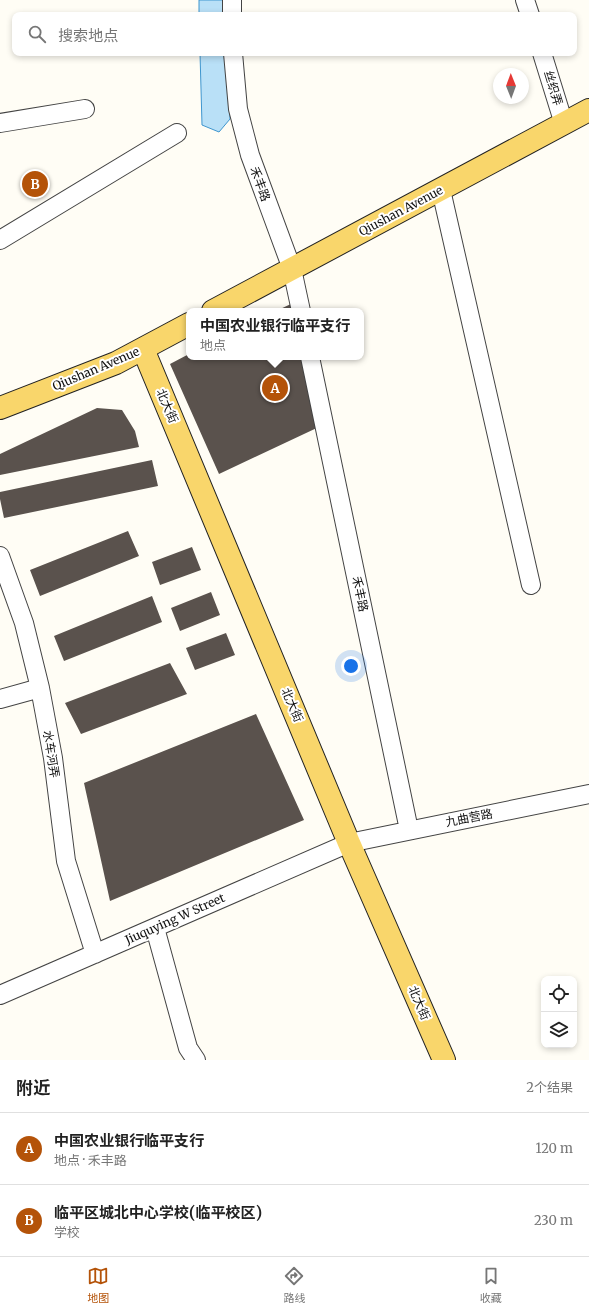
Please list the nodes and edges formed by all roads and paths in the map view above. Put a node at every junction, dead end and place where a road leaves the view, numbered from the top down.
1 (232, 0) edge
2 (525, 0) edge
3 (232, 12) edge
4 (529, 12) edge
5 (233, 56) edge
6 (543, 56) edge
7 (85, 109) dead end
8 (589, 110) edge
9 (0, 124) edge
10 (564, 124) junction
11 (177, 133) dead end
12 (441, 190) junction
13 (0, 240) edge
14 (292, 269) junction
15 (219, 308) edge
16 (300, 308) edge
17 (186, 326) edge
18 (143, 349) junction
19 (311, 360) edge
20 (0, 408) edge
21 (0, 556) edge
22 (531, 585) dead end
23 (40, 688) junction
24 (0, 699) edge
25 (589, 794) edge
26 (409, 830) junction
27 (350, 843) junction
28 (155, 928) junction
29 (95, 954) junction
30 (0, 995) edge
31 (196, 1060) edge
32 (444, 1060) edge

1 - 3 street
2 - 4 street
5 - 14 street, 禾丰路
6 - 10 street, 丝织弄
7 - 9 street
8 - 10 main road, Qiushan Avenue
10 - 12 main road, Qiushan Avenue
11 - 13 street
12 - 14 main road, Qiushan Avenue
12 - 22 street
14 - 15 main road, Qiushan Avenue
14 - 16 street, 禾丰路
17 - 18 main road, Qiushan Avenue
18 - 20 main road, Qiushan Avenue
18 - 27 main road, 北大街
19 - 26 street, 禾丰路
21 - 23 street, 水车河弄
23 - 24 street
23 - 29 street, 水车河弄
25 - 26 street, 九曲营路
26 - 27 street, 九曲营路
27 - 28 street, Jiuquying W Street
27 - 32 main road, 北大街
28 - 29 street, Jiuquying W Street
28 - 31 street
29 - 30 street, Jiuquying W Street

